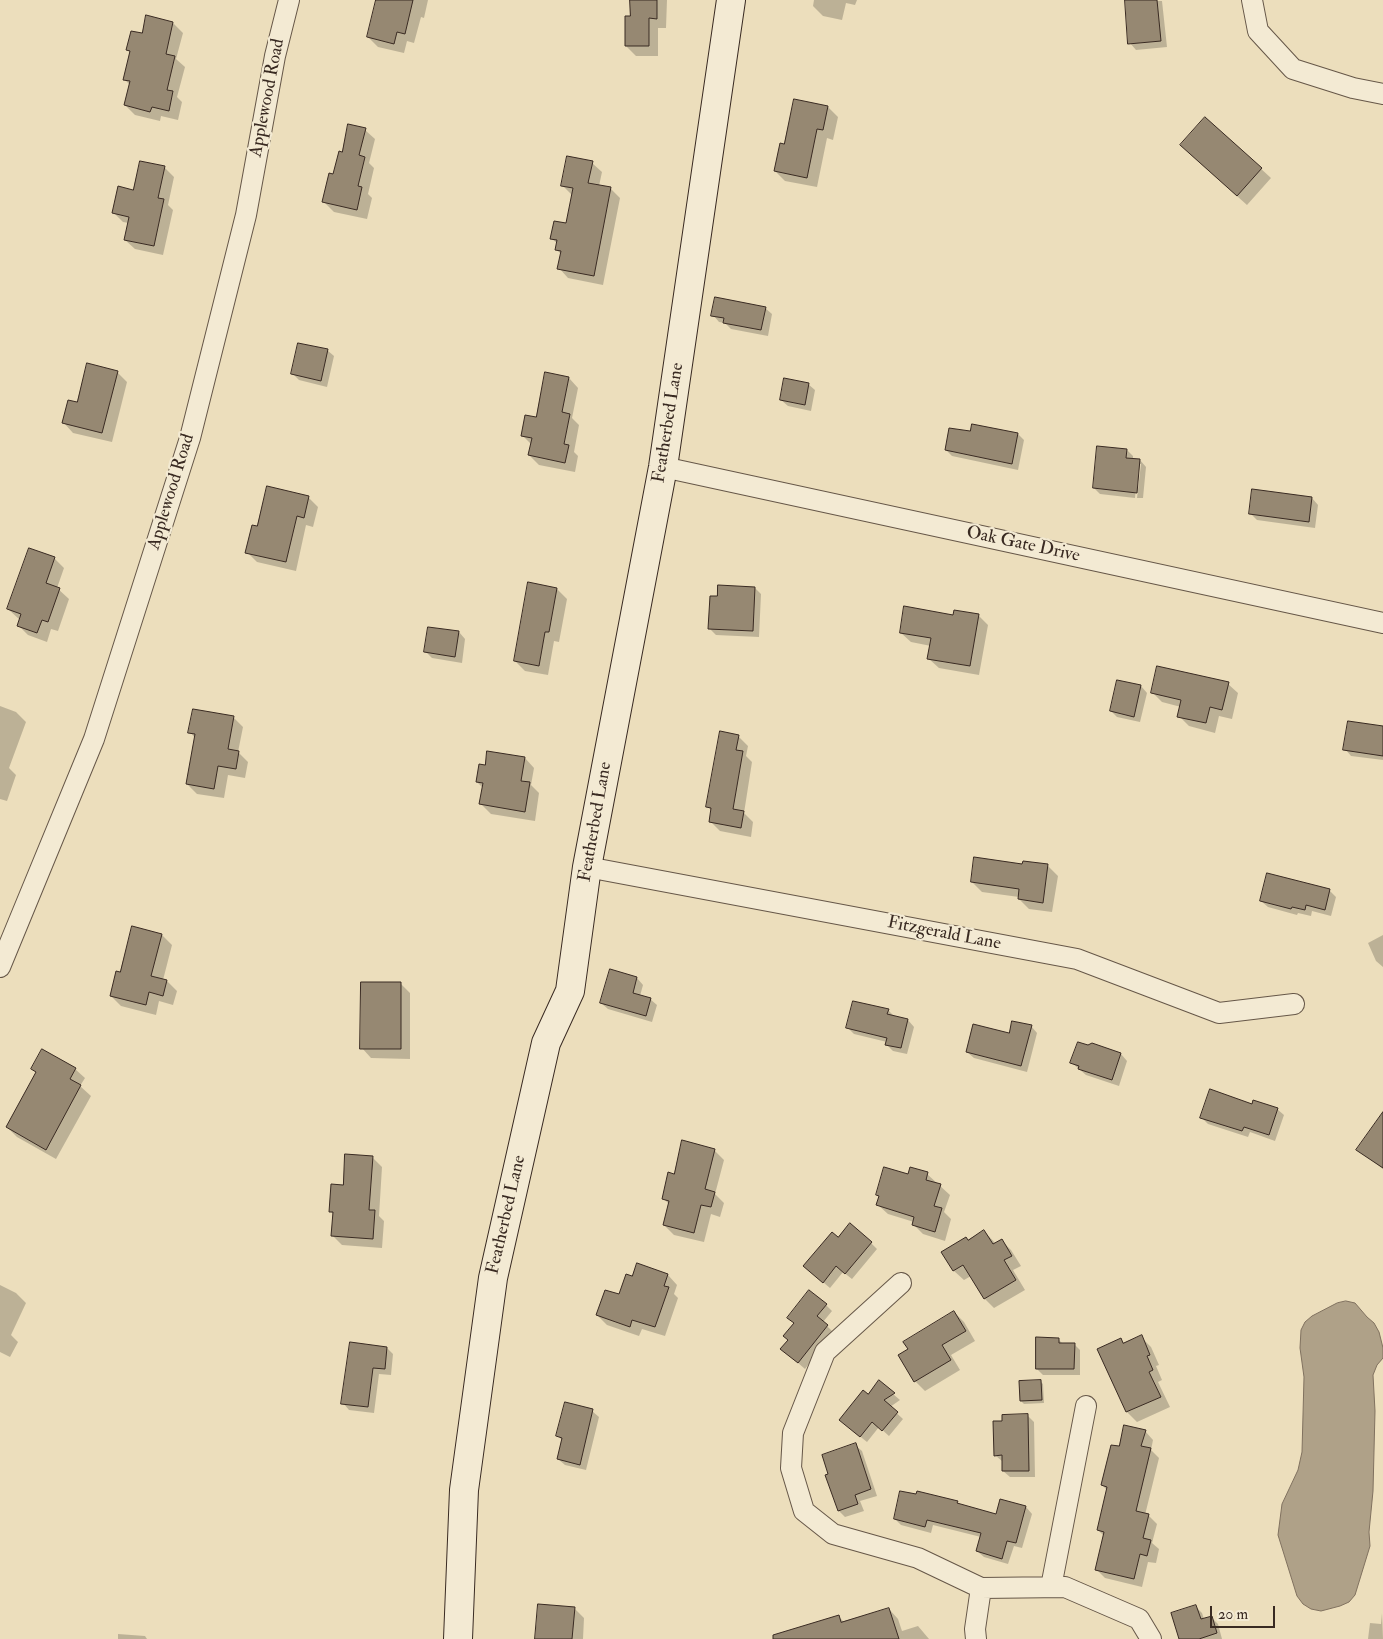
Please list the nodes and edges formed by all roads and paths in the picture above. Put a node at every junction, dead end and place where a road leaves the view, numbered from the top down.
1 (289, 0) edge
2 (731, 0) edge
3 (1252, 0) edge
4 (1383, 94) edge
5 (663, 467) junction
6 (1383, 623) edge
7 (587, 867) junction
8 (0, 967) edge
9 (1294, 1004) dead end
10 (902, 1283) dead end
11 (1086, 1406) dead end
12 (1051, 1587) junction
13 (981, 1588) junction
14 (458, 1639) edge
15 (976, 1639) edge
16 (1151, 1639) edge

1 - 8 street, Applewood Road
2 - 5 street, Featherbed Lane
3 - 4 street
5 - 6 street, Oak Gate Drive
5 - 7 street, Featherbed Lane
7 - 9 street, Fitzgerald Lane
7 - 14 street, Featherbed Lane
10 - 13 street
11 - 12 street
12 - 13 street
12 - 16 street
13 - 15 street

